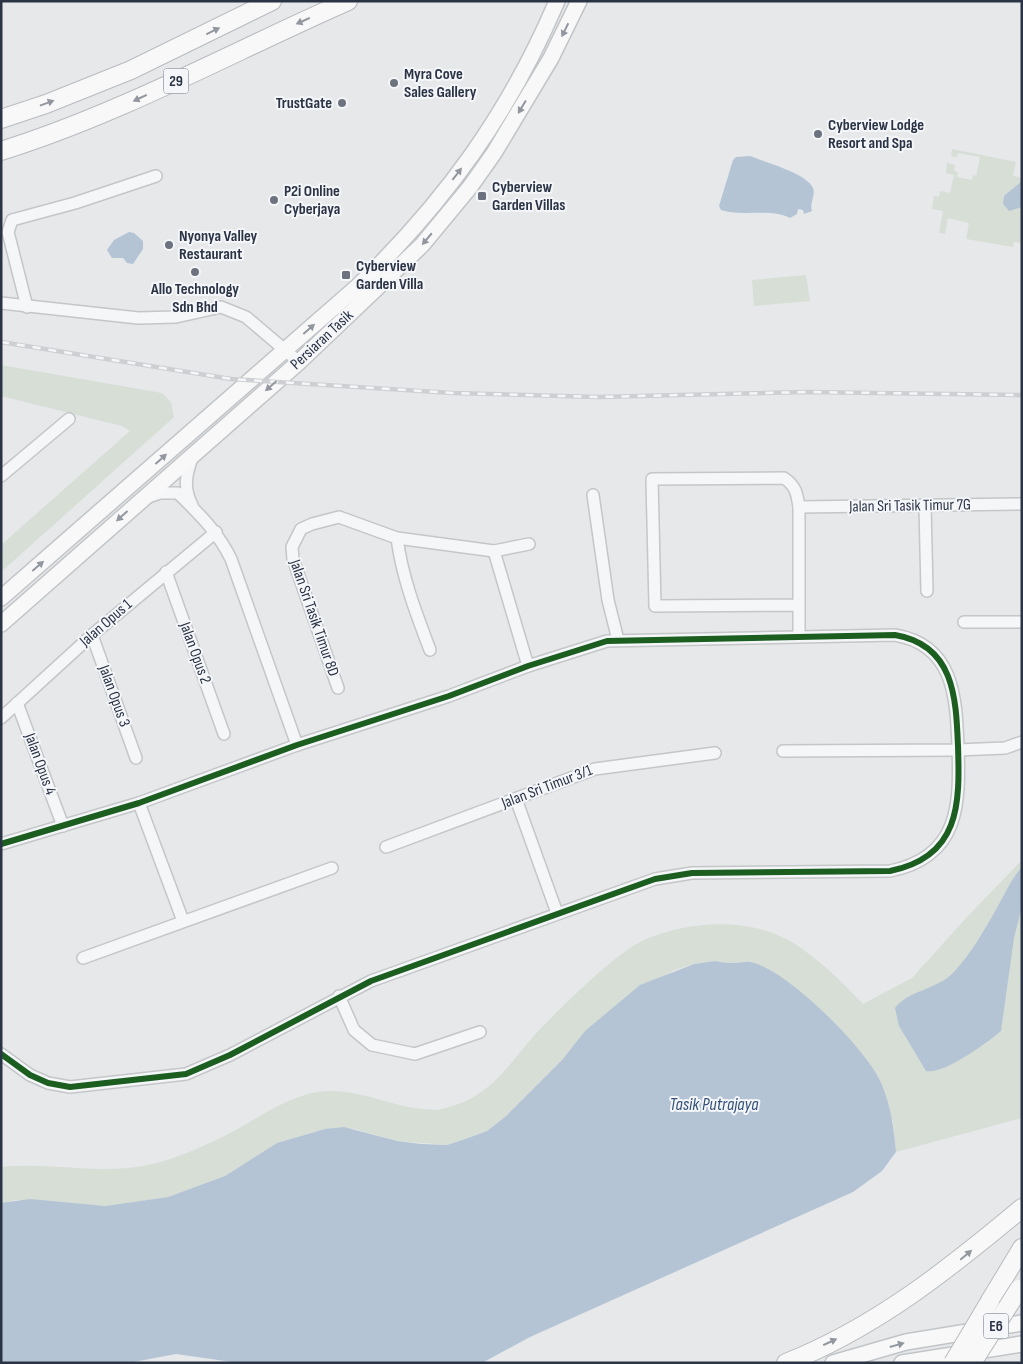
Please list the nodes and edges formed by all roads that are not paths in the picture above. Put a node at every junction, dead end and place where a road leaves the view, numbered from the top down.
1 (272, 1) edge
2 (348, 1) edge
3 (557, 1) edge
4 (578, 1) edge
5 (1, 119) edge
6 (1, 151) edge
7 (156, 176) dead end
8 (1, 303) edge
9 (27, 307) junction
10 (286, 349) junction
11 (299, 362) junction
12 (69, 419) dead end
13 (194, 452) junction
14 (1, 476) edge
15 (593, 495) dead end
16 (140, 501) junction
17 (1022, 504) edge
18 (925, 506) junction
19 (799, 507) junction
20 (194, 508) junction
21 (216, 532) junction
22 (397, 538) junction
23 (529, 544) dead end
24 (494, 551) junction
25 (166, 572) junction
26 (927, 591) dead end
27 (1, 598) edge
28 (799, 605) junction
29 (964, 622) dead end
30 (1022, 622) edge
31 (1, 624) edge
32 (92, 635) junction
33 (799, 636) junction
34 (612, 640) junction
35 (430, 650) dead end
36 (528, 666) junction
37 (338, 688) dead end
38 (17, 703) junction
39 (1, 718) edge
40 (224, 734) dead end
41 (1022, 742) edge
42 (296, 744) junction
43 (958, 750) junction
44 (783, 751) dead end
45 (715, 753) dead end
46 (136, 758) dead end
47 (516, 799) junction
48 (139, 804) junction
49 (63, 826) junction
50 (1, 844) edge
51 (386, 847) dead end
52 (332, 868) dead end
53 (557, 912) junction
54 (183, 921) junction
55 (83, 958) dead end
56 (339, 996) junction
57 (480, 1032) dead end
58 (1, 1054) edge
59 (1022, 1208) edge
60 (1022, 1248) edge
61 (1020, 1286) edge
62 (1022, 1323) edge
63 (1022, 1344) edge
64 (786, 1363) edge
65 (833, 1363) edge
66 (902, 1363) edge
67 (953, 1363) edge
68 (972, 1363) edge

5 -> 1 highway, 29
2 -> 6 highway, 29
10 -> 3 main road, Persiaran Tasik
4 -> 11 main road, Persiaran Tasik
7 - 9 street
8 - 9 street
9 - 10 street
10 - 11 street
27 -> 10 main road, Persiaran Tasik
11 -> 13 main road, Persiaran Tasik
12 - 14 street
13 - 16 main road, Persiaran Tasik
13 - 20 street
15 - 34 street
16 - 20 street
16 -> 31 main road, Persiaran Tasik
17 - 18 street, Jalan Sri Tasik Timur 7G
18 - 19 street, Jalan Sri Tasik Timur 7G
18 - 26 street
19 - 28 street
19 - 28 street
20 - 21 street
21 - 25 street, Jalan Opus 1
21 - 42 street
22 - 24 street
22 - 35 street
22 - 37 street, Jalan Sri Tasik Timur 8D
23 - 24 street
24 - 36 street
25 - 32 street, Jalan Opus 1
25 - 40 street, Jalan Opus 2
28 - 33 street
29 - 30 street
32 - 38 street, Jalan Opus 1
32 - 46 street, Jalan Opus 3
33 - 34 street
33 - 43 street
34 - 36 street
36 - 42 street
38 - 39 street, Jalan Opus 1
38 - 49 street, Jalan Opus 4
41 - 43 street
42 - 48 street
43 - 44 street
43 - 53 street
45 - 47 street, Jalan Sri Timur 3/1
47 - 51 street, Jalan Sri Timur 3/1
47 - 53 street
48 - 49 street
48 - 54 street
49 - 50 street
52 - 54 street
53 - 56 street
54 - 55 street
56 - 57 street
56 - 58 street
64 -> 59 highway
60 - 67 highway, E6, bridge
61 - 68 highway, E6, bridge
65 -> 62 main road
63 - 66 main road

